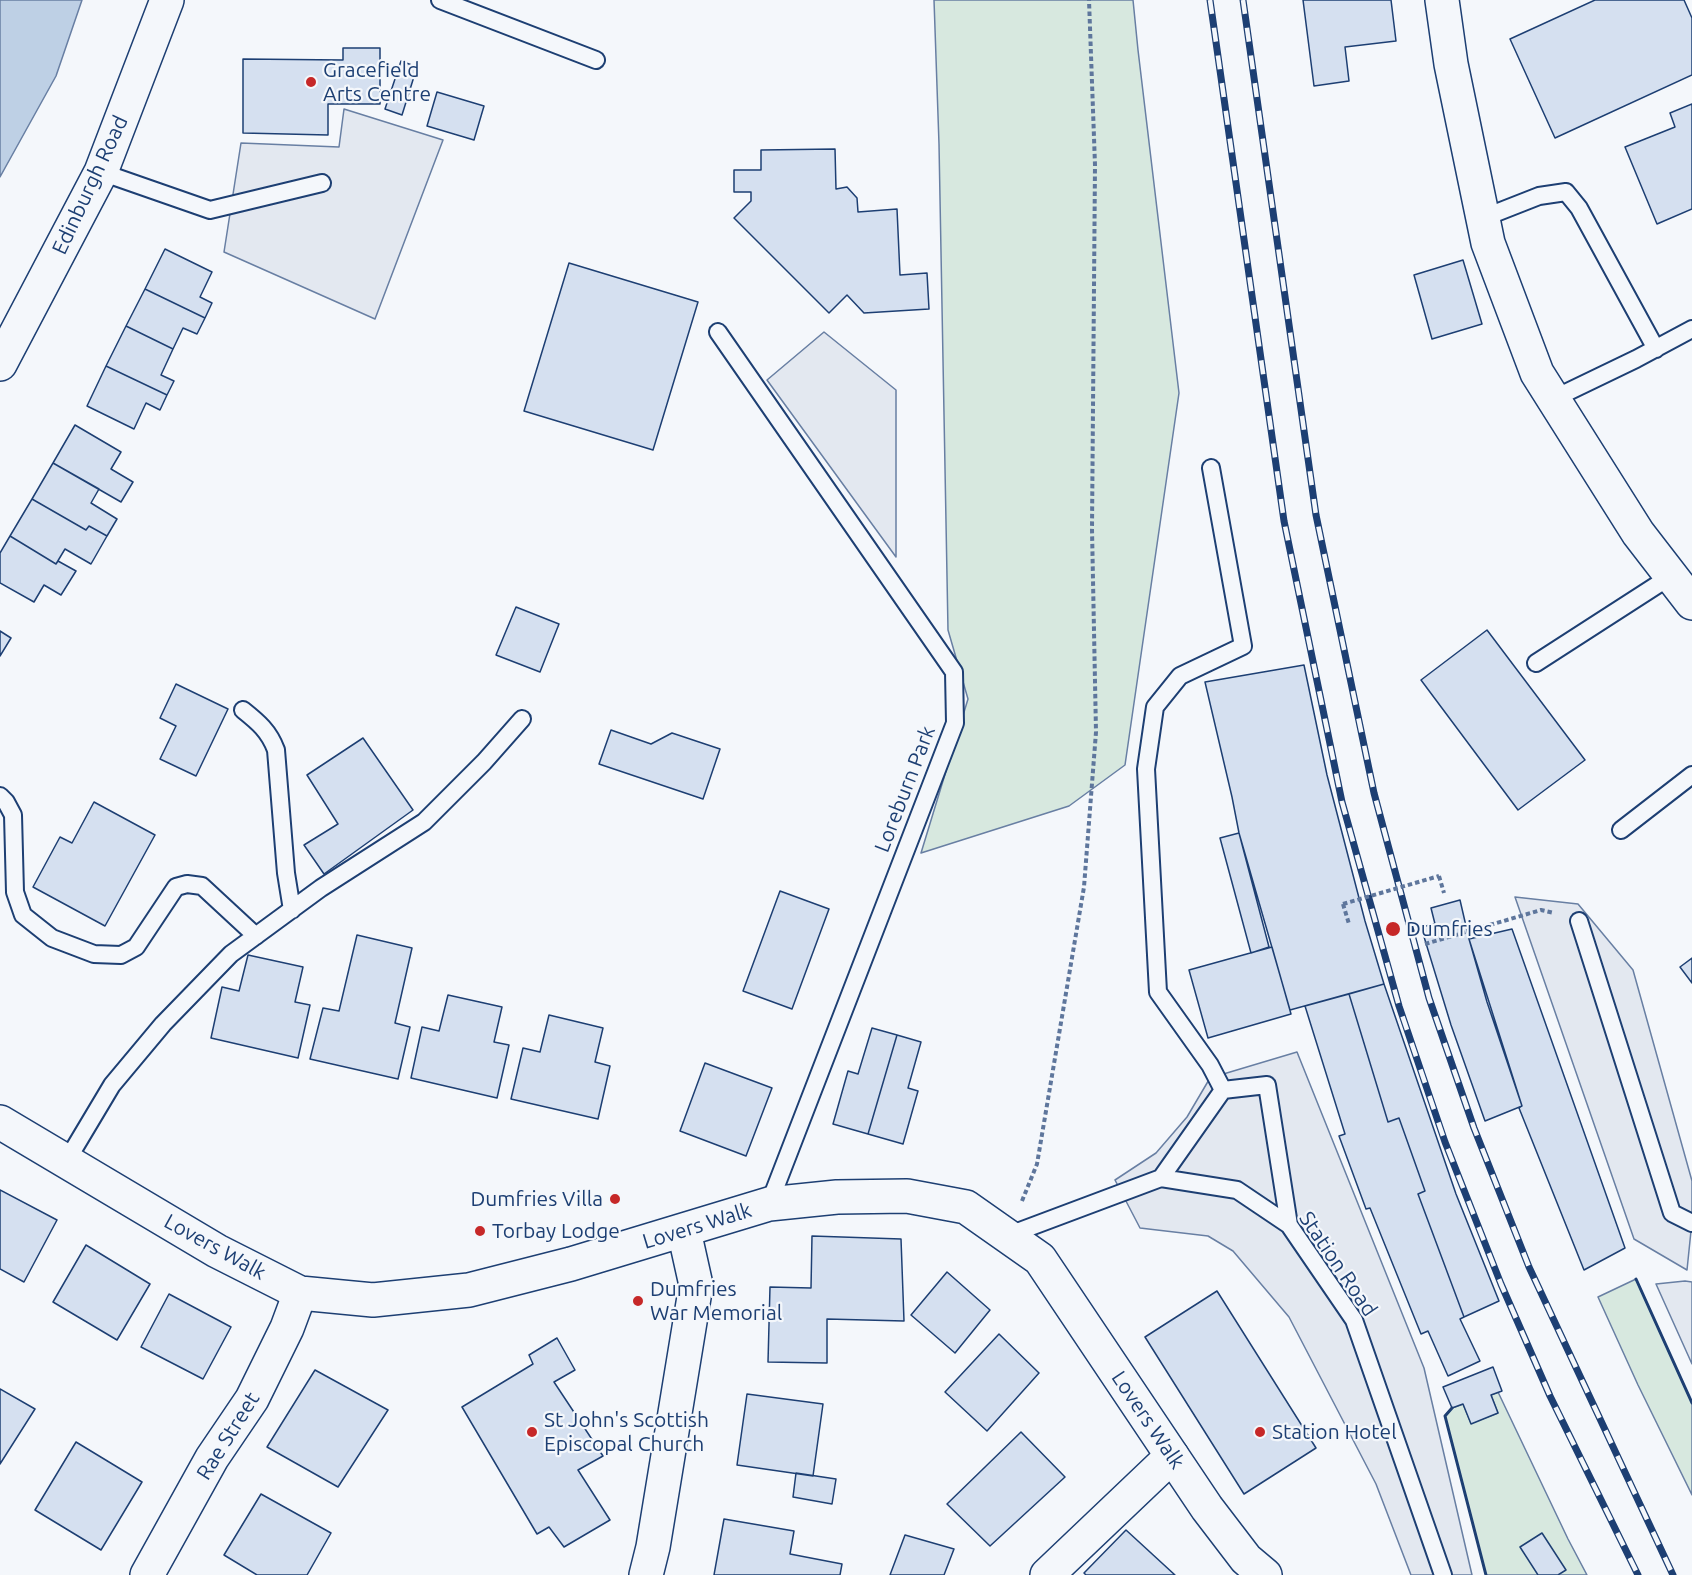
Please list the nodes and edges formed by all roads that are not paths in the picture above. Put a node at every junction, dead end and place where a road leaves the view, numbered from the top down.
1 (167, 0) edge
2 (440, 0) edge
3 (1442, 0) edge
4 (596, 60) dead end
5 (101, 172) junction
6 (322, 183) dead end
7 (1483, 218) junction
8 (1692, 329) edge
9 (718, 332) dead end
10 (1656, 349) junction
11 (0, 364) edge
12 (1553, 399) junction
13 (1211, 468) dead end
14 (1671, 576) junction
15 (1692, 603) edge
16 (1536, 663) dead end
17 (243, 710) dead end
18 (522, 719) dead end
19 (1692, 775) edge
20 (0, 796) edge
21 (1621, 830) dead end
22 (292, 910) junction
23 (1580, 921) road end
24 (256, 936) junction
25 (1223, 1090) junction
26 (0, 1122) edge
27 (66, 1162) junction
28 (1161, 1178) junction
29 (769, 1204) junction
30 (1692, 1223) edge
31 (1290, 1225) junction
32 (684, 1231) junction
33 (1009, 1235) junction
34 (300, 1293) junction
35 (1172, 1456) junction
36 (147, 1575) edge
37 (646, 1575) edge
38 (1047, 1575) edge
39 (1265, 1575) edge
40 (1443, 1575) edge

1 - 5 street, Edinburgh Road
2 - 4 lane
3 - 7 street
5 - 6 lane
5 - 11 street, Edinburgh Road
7 - 10 lane
7 - 12 street
8 - 10 lane
9 - 29 lane, Loreburn Park
10 - 12 lane
12 - 14 street
13 - 25 lane
14 - 15 street
14 - 16 lane
17 - 22 lane
18 - 22 lane
19 - 21 lane
20 - 24 lane
22 - 24 lane
23 - 30 lane
24 - 27 lane
25 - 28 lane
25 - 31 lane
26 - 27 street, Lovers Walk
27 - 34 street, Lovers Walk
28 - 31 lane, Station Road
28 - 33 lane, Station Road
29 - 32 street, Lovers Walk
29 - 33 street, Lovers Walk
31 - 40 lane, Station Road
32 - 34 street, Lovers Walk
32 - 37 street
33 - 35 street, Lovers Walk
34 - 36 street, Rae Street
35 - 38 street
35 - 39 street, Lovers Walk

